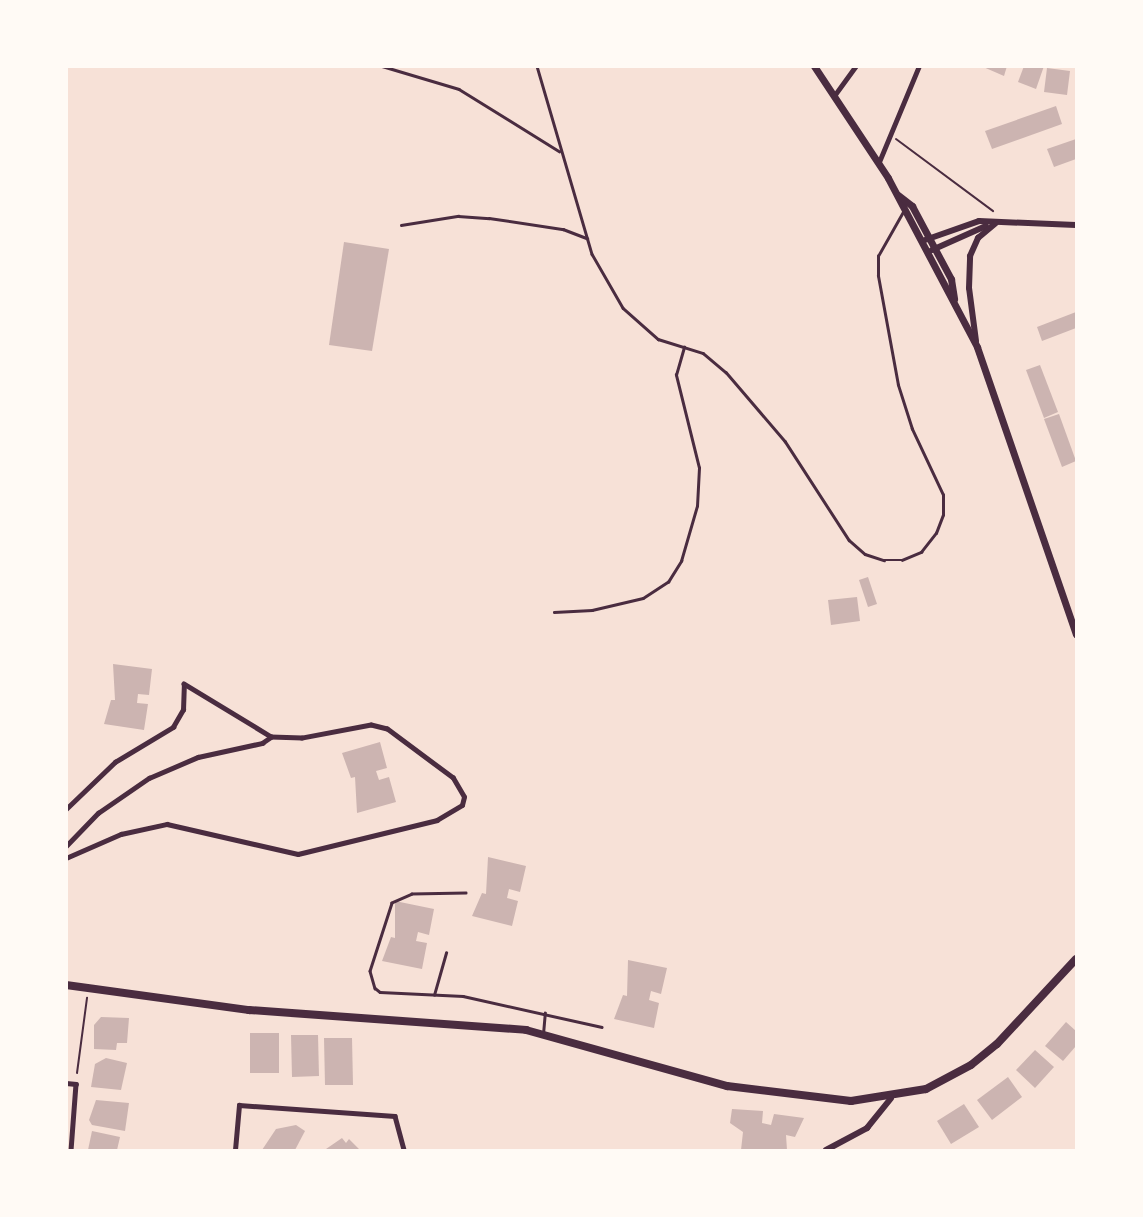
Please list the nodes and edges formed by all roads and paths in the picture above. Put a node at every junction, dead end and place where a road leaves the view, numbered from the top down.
1 (382, 66) edge
2 (537, 66) edge
3 (814, 66) edge
4 (856, 66) edge
5 (919, 66) edge
6 (834, 96) junction
7 (890, 135) junction
8 (559, 151) junction
9 (878, 163) junction
10 (895, 192) junction
11 (903, 212) junction
12 (998, 222) junction
13 (1008, 222) junction
14 (401, 225) dead end
15 (1076, 225) edge
16 (587, 238) junction
17 (929, 238) junction
18 (919, 243) junction
19 (935, 249) junction
20 (925, 254) junction
21 (954, 300) junction
22 (684, 347) junction
23 (977, 347) junction
24 (554, 612) dead end
25 (1076, 634) edge
26 (271, 737) junction
27 (66, 809) edge
28 (66, 846) edge
29 (66, 858) edge
30 (466, 893) dead end
31 (446, 953) dead end
32 (1076, 959) edge
33 (66, 985) edge
34 (88, 989) junction
35 (434, 995) junction
36 (545, 1012) junction
37 (602, 1027) dead end
38 (543, 1034) junction
39 (77, 1073) dead end
40 (66, 1083) edge
41 (891, 1098) junction
42 (71, 1150) edge
43 (235, 1150) edge
44 (404, 1150) edge
45 (827, 1150) edge

1 - 8 lane
2 - 8 lane
3 - 6 main road
4 - 6 street
5 - 7 street
6 - 9 main road
7 - 9 street
7 - 13 path
8 - 16 lane
9 - 10 main road
10 - 11 main road
10 - 17 main road
11 - 18 main road
11 - 22 lane
12 - 13 street
12 - 17 street
12 - 19 street
12 - 23 street
13 - 15 street
14 - 16 lane
16 - 22 lane
17 - 18 street
17 - 19 main road
18 - 20 main road
19 - 20 street
19 - 21 main road
20 - 21 main road
21 - 23 main road
22 - 24 lane
23 - 25 main road
26 - 27 street
26 - 28 street
26 - 29 street
30 - 35 lane
31 - 35 lane
32 - 41 main road
33 - 34 main road
34 - 38 main road
34 - 39 path
35 - 36 lane
36 - 37 lane
36 - 38 lane
38 - 41 main road
40 - 42 street
41 - 45 street
43 - 44 street

